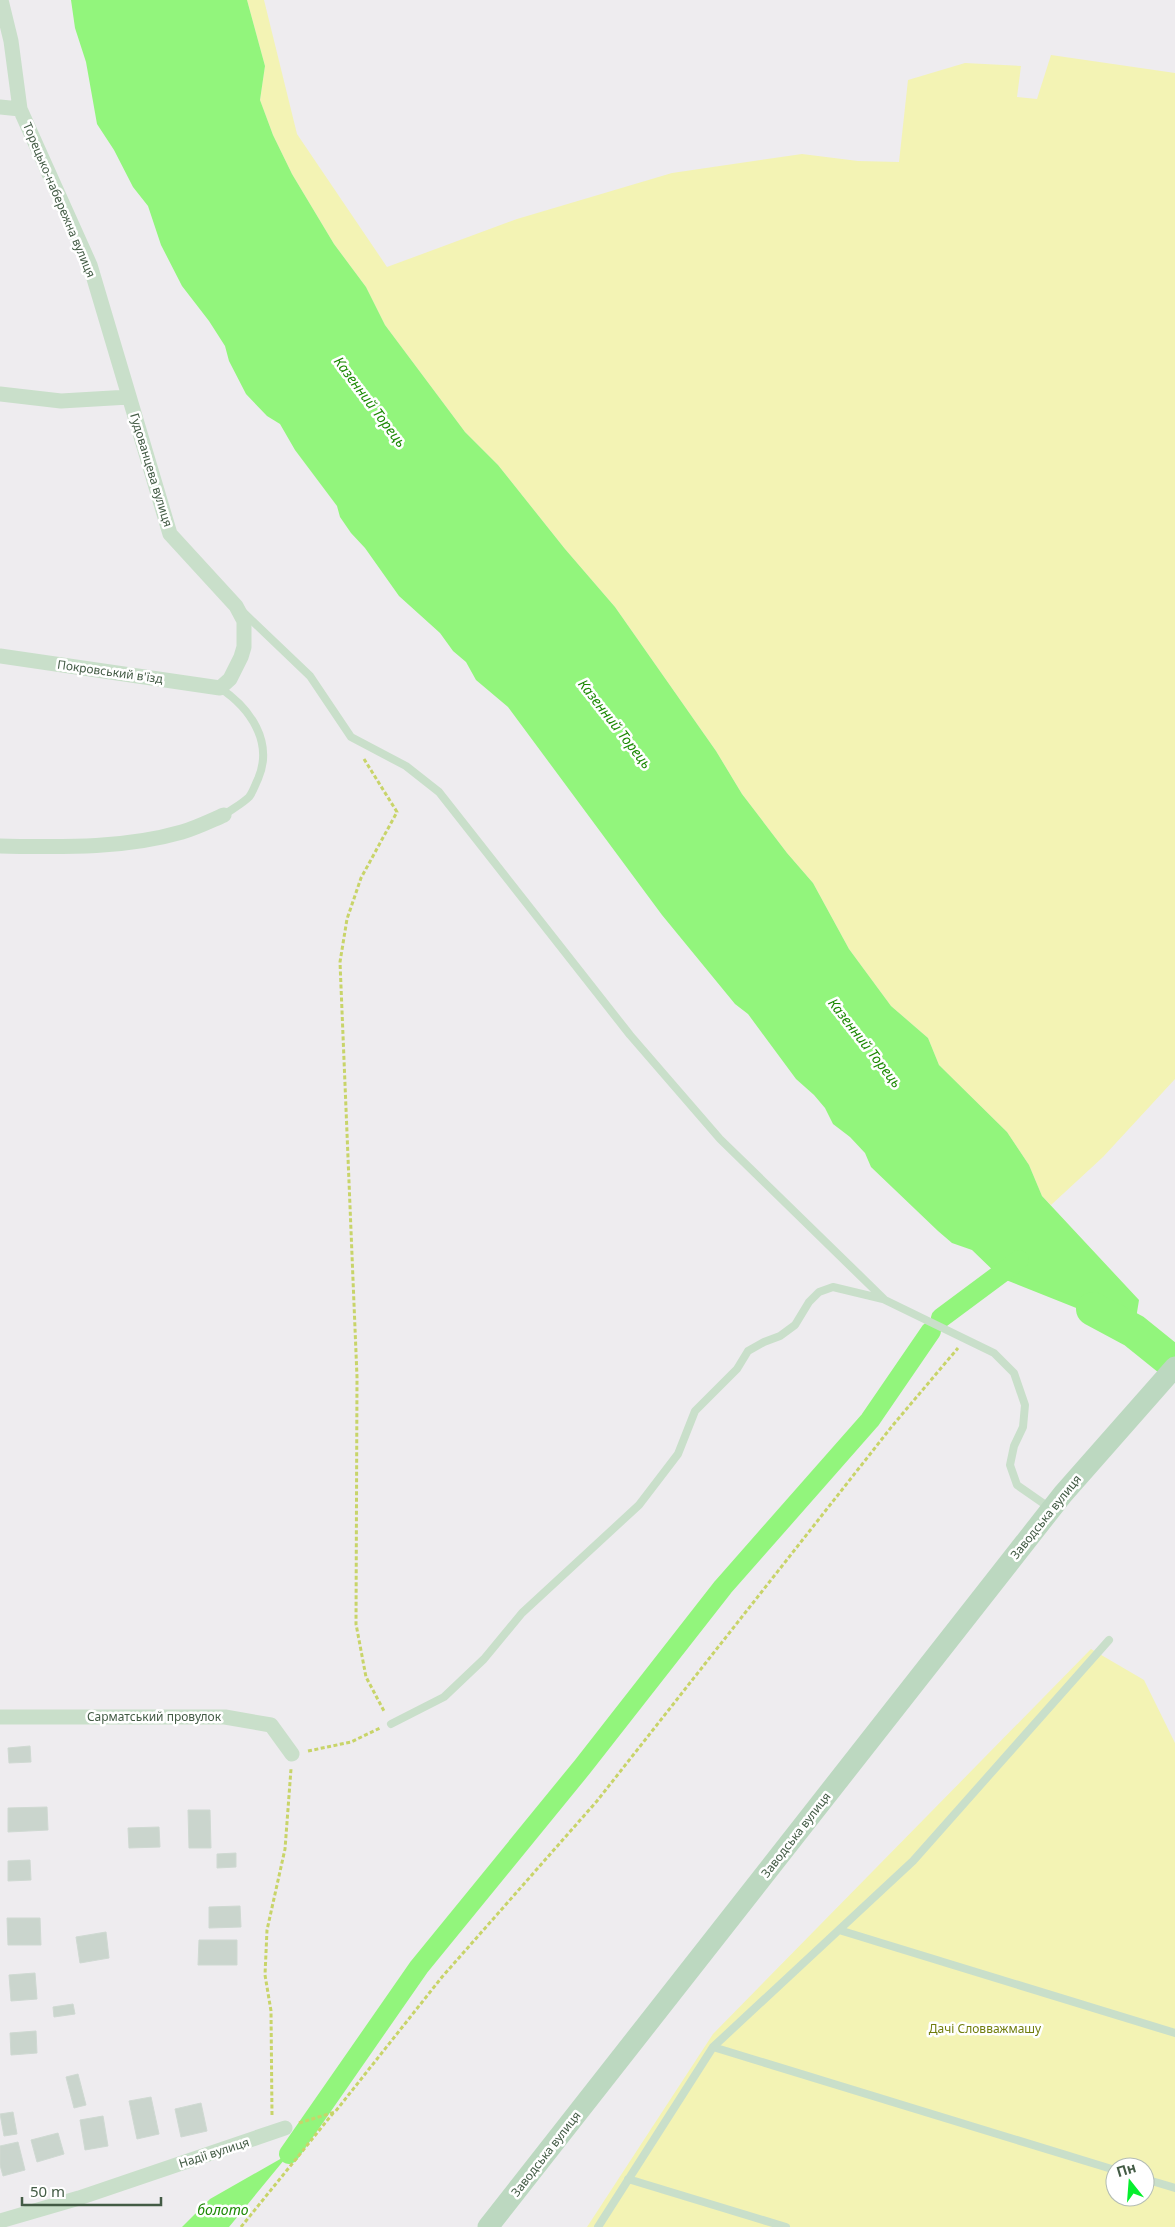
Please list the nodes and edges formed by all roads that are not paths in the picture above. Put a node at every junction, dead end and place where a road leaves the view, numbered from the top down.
1 (1, 0) edge
2 (0, 107) edge
3 (20, 108) junction
4 (0, 394) edge
5 (129, 397) junction
6 (236, 606) junction
7 (0, 656) edge
8 (220, 688) junction
9 (224, 815) joint
10 (0, 846) edge
11 (885, 1300) junction
12 (1175, 1367) edge
13 (1052, 1509) junction
14 (1109, 1640) dead end
15 (0, 1717) edge
16 (391, 1724) road end
17 (292, 1754) road end
18 (839, 1930) junction
19 (1175, 2034) edge
20 (713, 2047) junction
21 (279, 2131) road end
22 (1105, 2167) edge
23 (628, 2179) junction
24 (1155, 2182) edge
25 (1175, 2188) edge
26 (0, 2221) edge
27 (488, 2227) edge
28 (598, 2227) edge
29 (786, 2227) edge

1 - 3 street, Торецько-набережна вулиця
2 - 3 street
3 - 5 street, Торецько-набережна вулиця
4 - 5 street
5 - 6 street, Гудованцева вулиця
6 - 8 street, Гудованцева вулиця
6 - 11 lane
7 - 8 street, Покровський в'їзд
8 - 9 lane
9 - 10 street
11 - 13 lane
11 - 16 lane
12 - 13 street, Заводська вулиця
13 - 27 street, Заводська вулиця
14 - 18 lane
15 - 17 street, Сарматський провулок
18 - 19 lane
18 - 20 lane
20 - 22 lane
20 - 23 lane
21 - 26 street, Надії вулиця
23 - 28 lane
23 - 29 lane
24 - 25 lane

